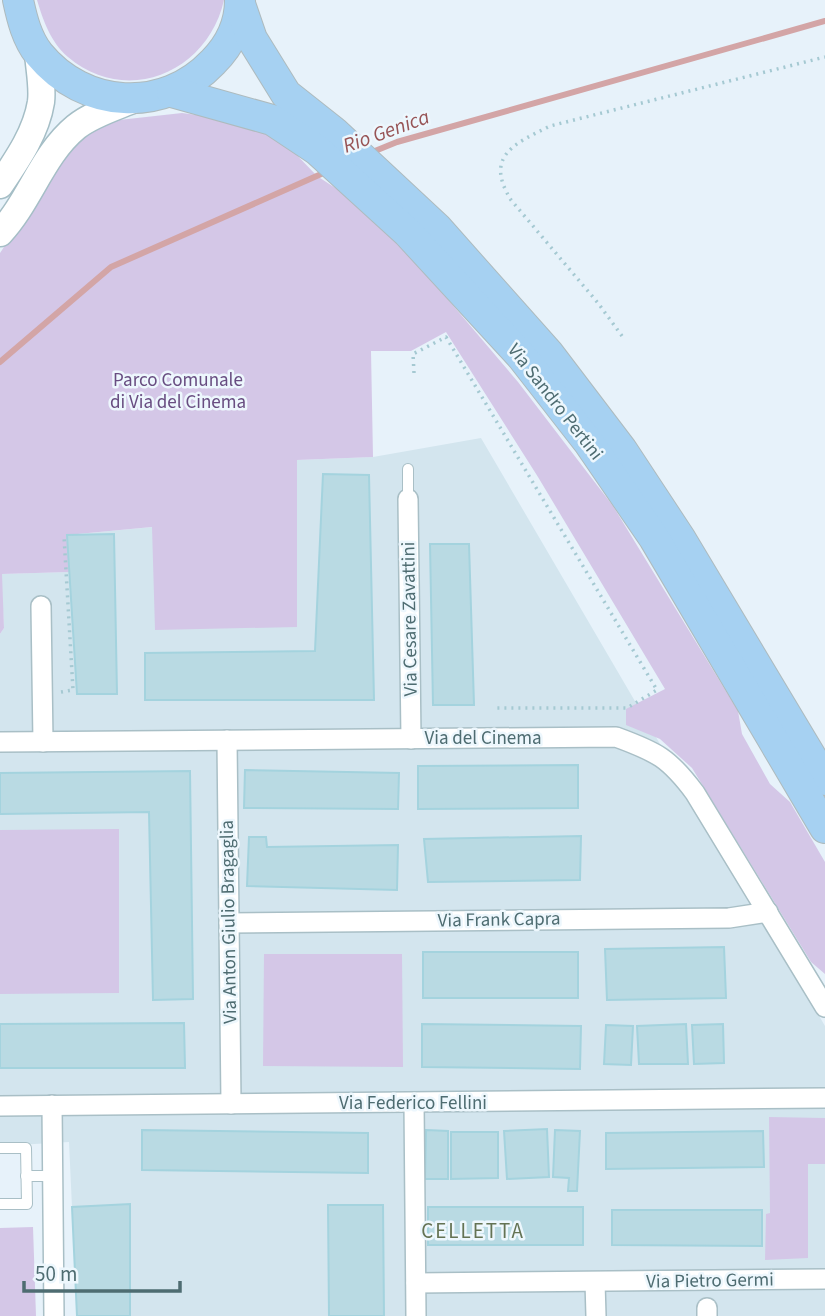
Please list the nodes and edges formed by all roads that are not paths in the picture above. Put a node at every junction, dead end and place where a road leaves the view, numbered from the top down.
1 (18, 0) edge
2 (240, 2) edge
3 (38, 53) junction
4 (172, 92) junction
5 (135, 99) junction
6 (325, 141) junction
7 (0, 185) edge
8 (380, 190) junction
9 (0, 233) edge
10 (408, 469) dead end
11 (408, 499) joint
12 (41, 606) dead end
13 (411, 739) junction
14 (227, 740) junction
15 (0, 742) edge
16 (43, 742) junction
17 (825, 780) edge
18 (825, 828) edge
19 (768, 912) junction
20 (229, 923) junction
21 (825, 1007) edge
22 (825, 1098) edge
23 (414, 1103) junction
24 (231, 1104) junction
25 (52, 1105) junction
26 (0, 1106) edge
27 (0, 1148) edge
28 (26, 1176) junction
29 (53, 1176) junction
30 (0, 1204) edge
31 (825, 1279) edge
32 (596, 1282) junction
33 (416, 1283) junction
34 (54, 1316) edge
35 (416, 1316) edge
36 (596, 1316) edge

1 - 3 main road
2 - 4 main road
2 - 6 main road, Via Sandro Pertini
3 - 5 main road
3 - 7 street
4 - 5 main road
4 - 6 main road, Via Sandro Pertini
5 - 9 street
6 - 8 main road, Via Sandro Pertini
8 - 17 main road, Via Sandro Pertini
8 - 18 main road, Via Sandro Pertini
10 - 11 lane
11 - 13 street, Via Cesare Zavattini
12 - 16 street
13 - 14 street, Via del Cinema
13 - 19 street, Via del Cinema
14 - 16 street, Via del Cinema
14 - 20 street, Via Anton Giulio Bragaglia
15 - 16 street, Via del Cinema
19 - 20 street, Via Frank Capra
19 - 21 street, Via del Cinema
20 - 24 street, Via Anton Giulio Bragaglia
22 - 23 street, Via Federico Fellini
23 - 24 street, Via Federico Fellini
23 - 33 street
24 - 25 street, Via Federico Fellini
25 - 26 street, Via Federico Fellini
25 - 29 street
27 - 28 lane
28 - 29 lane
28 - 30 lane
29 - 34 street
31 - 32 street, Via Pietro Germi
32 - 33 street, Via Pietro Germi
32 - 36 street
33 - 35 street

